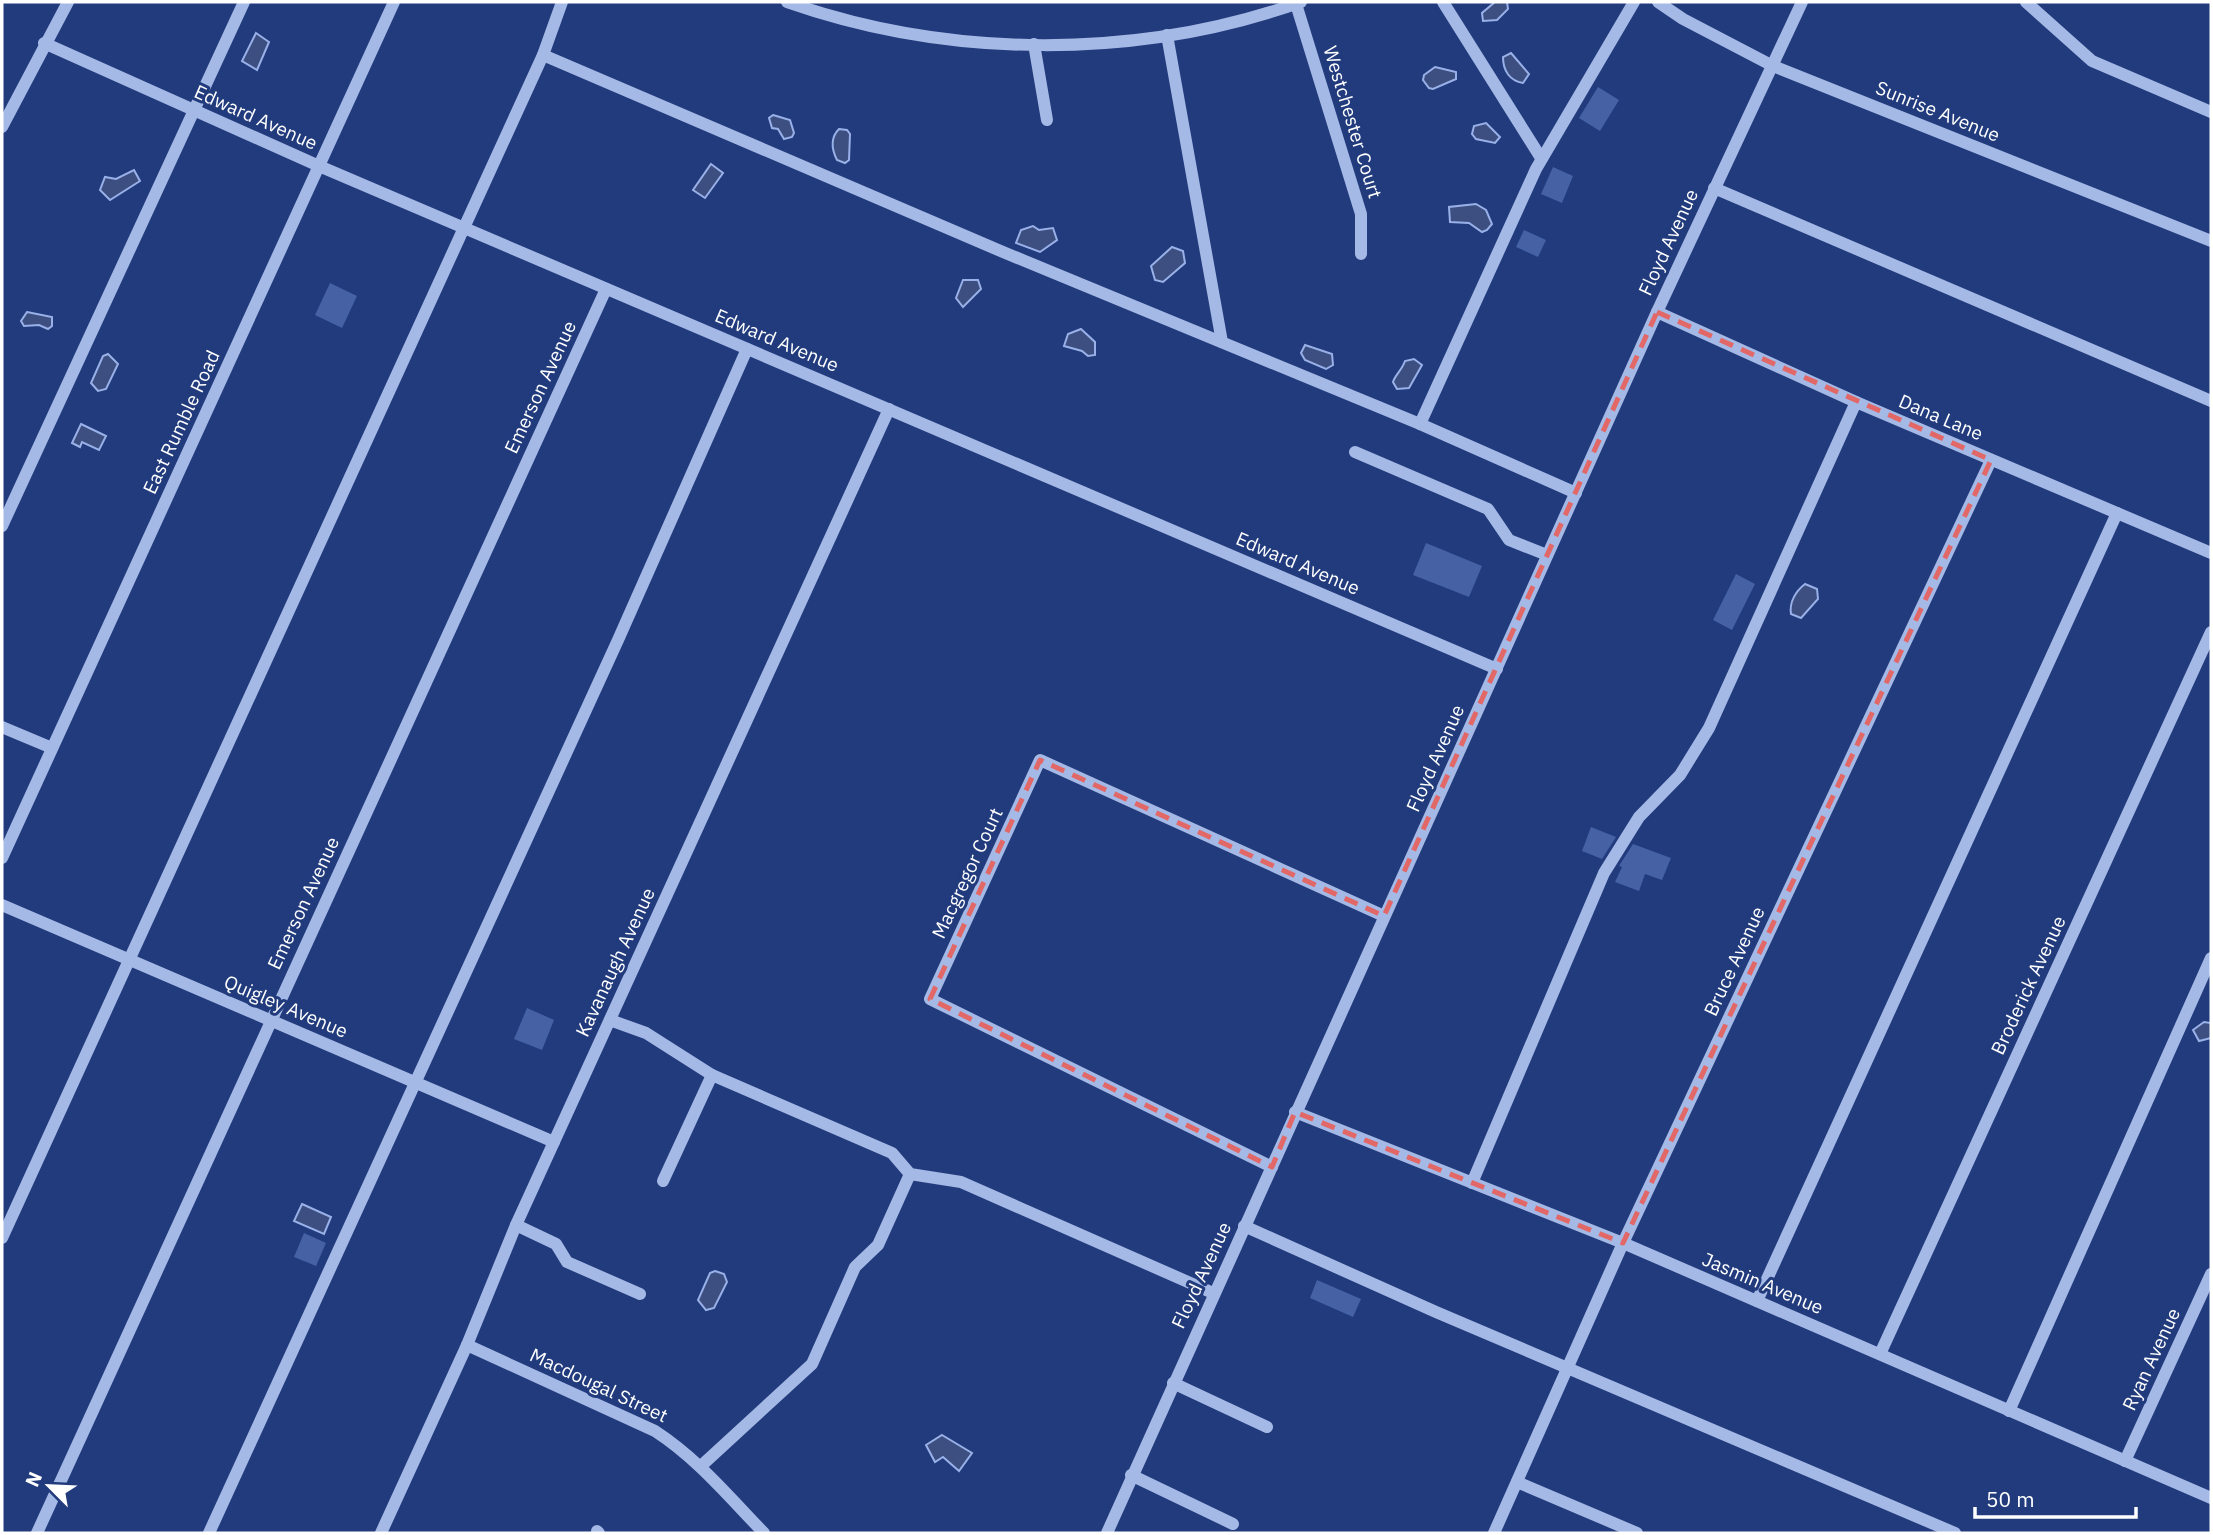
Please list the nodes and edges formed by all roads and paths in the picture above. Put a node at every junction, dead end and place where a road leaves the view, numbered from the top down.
1 (68, 2) edge
2 (244, 2) edge
3 (394, 2) edge
4 (562, 2) edge
5 (787, 2) edge
6 (1443, 2) edge
7 (1634, 2) edge
8 (1658, 2) edge
9 (1802, 2) edge
10 (2026, 2) edge
11 (1298, 3) edge
12 (1167, 35) junction
13 (44, 43) junction
14 (1034, 44) junction
15 (543, 55) junction
16 (1773, 66) junction
17 (193, 110) junction
18 (2211, 112) edge
19 (1047, 120) dead end
20 (2, 127) edge
21 (1541, 159) junction
22 (319, 166) junction
23 (1714, 188) junction
24 (464, 228) junction
25 (2211, 241) edge
26 (1361, 254) dead end
27 (606, 289) junction
28 (1657, 312) junction
29 (1222, 342) junction
30 (747, 349) junction
31 (2211, 401) edge
32 (1856, 402) junction
33 (890, 409) junction
34 (1420, 424) junction
35 (1355, 452) dead end
36 (1991, 460) junction
37 (1576, 493) junction
38 (2117, 513) junction
39 (2, 526) edge
40 (2211, 553) edge
41 (1548, 555) junction
42 (2211, 632) edge
43 (1496, 669) junction
44 (2, 727) edge
45 (52, 748) junction
46 (2, 858) edge
47 (2, 905) edge
48 (1384, 916) junction
49 (2211, 958) edge
50 (129, 959) junction
51 (271, 1020) junction
52 (610, 1020) junction
53 (712, 1074) junction
54 (414, 1082) junction
55 (1295, 1112) junction
56 (554, 1142) junction
57 (1272, 1167) junction
58 (909, 1174) junction
59 (663, 1181) dead end
60 (1472, 1183) junction
61 (516, 1225) junction
62 (1244, 1226) junction
63 (2, 1238) edge
64 (1623, 1243) junction
65 (2211, 1274) edge
66 (1213, 1293) junction
67 (640, 1294) dead end
68 (1757, 1301) junction
69 (467, 1345) junction
70 (1880, 1354) junction
71 (1568, 1366) junction
72 (1172, 1383) junction
73 (2009, 1411) junction
74 (1266, 1427) dead end
75 (2125, 1461) junction
76 (701, 1466) junction
77 (1131, 1475) junction
78 (1517, 1482) junction
79 (2211, 1498) edge
80 (1233, 1524) dead end
81 (762, 1532) edge
82 (37, 1533) edge
83 (209, 1533) edge
84 (381, 1533) edge
85 (1107, 1533) edge
86 (1494, 1533) edge
87 (1637, 1533) edge
88 (1955, 1533) edge

1 - 13 street
2 - 17 street
3 - 22 street, East Rumble Road
4 - 15 street
5 - 14 street
6 - 21 street
7 - 21 street
8 - 16 street, Sunrise Avenue
9 - 16 street, Floyd Avenue
10 - 18 street
11 - 12 street
11 - 26 street, Westchester Court
12 - 14 street
12 - 29 street
13 - 17 street, Edward Avenue
13 - 20 street
14 - 19 street
15 - 24 street
15 - 29 street
16 - 23 street, Floyd Avenue
16 - 25 street, Sunrise Avenue
17 - 22 street, Edward Avenue
17 - 39 street
21 - 34 street
22 - 24 street, Edward Avenue
22 - 45 street, East Rumble Road
23 - 28 street, Floyd Avenue
23 - 31 street
24 - 27 street, Edward Avenue
24 - 50 street
27 - 30 street, Edward Avenue
27 - 51 street, Emerson Avenue
28 - 32 street, Dana Lane
28 - 37 street, Floyd Avenue
29 - 34 street
30 - 33 street, Edward Avenue
30 - 54 street
32 - 36 street, Dana Lane
32 - 60 street
33 - 43 street, Edward Avenue
33 - 52 street, Kavanaugh Avenue
34 - 37 street
35 - 41 street
36 - 38 street, Dana Lane
36 - 64 street, Bruce Avenue
37 - 41 street, Floyd Avenue
38 - 40 street, Dana Lane
38 - 68 street
41 - 43 street, Floyd Avenue
42 - 70 street, Broderick Avenue
43 - 48 street, Floyd Avenue
44 - 45 street
45 - 46 street, East Rumble Road
47 - 50 street, Quigley Avenue
48 - 55 street, Floyd Avenue
48 - 57 street, Macgregor Court
49 - 73 street
50 - 51 street, Quigley Avenue
50 - 63 street
51 - 54 street, Quigley Avenue
51 - 82 street, Emerson Avenue
52 - 53 street
52 - 56 street, Kavanaugh Avenue
53 - 58 street
53 - 59 street
54 - 56 street, Quigley Avenue
54 - 83 street
55 - 57 street, Floyd Avenue
55 - 60 street, Jasmin Avenue
56 - 61 street, Kavanaugh Avenue
57 - 62 street, Floyd Avenue
58 - 66 street
58 - 76 street
60 - 64 street, Jasmin Avenue
61 - 67 street
61 - 69 street, Kavanaugh Avenue
62 - 66 street, Floyd Avenue
62 - 71 street
64 - 68 street, Jasmin Avenue
64 - 71 street, Bruce Avenue
65 - 75 street, Ryan Avenue
66 - 72 street, Floyd Avenue
68 - 70 street, Jasmin Avenue
69 - 76 street, Macdougal Street
69 - 84 street, Kavanaugh Avenue
70 - 73 street, Jasmin Avenue
71 - 78 street, Bruce Avenue
71 - 88 street
72 - 74 street
72 - 77 street, Floyd Avenue
73 - 75 street, Jasmin Avenue
75 - 79 street, Jasmin Avenue
76 - 81 street, Macdougal Street
77 - 80 street
77 - 85 street, Floyd Avenue
78 - 86 street, Bruce Avenue
78 - 87 street

